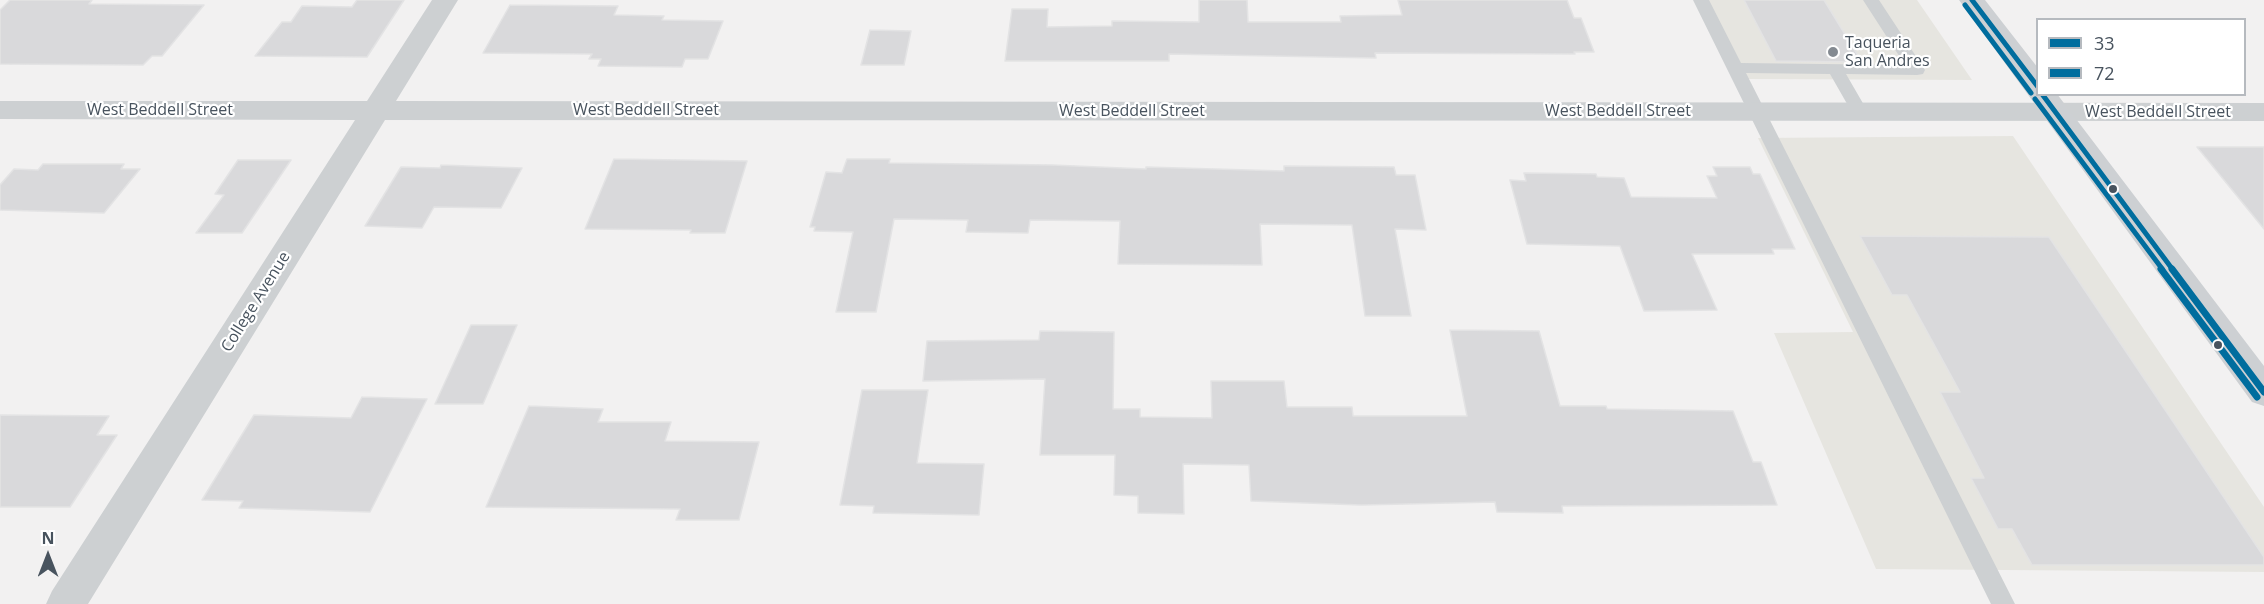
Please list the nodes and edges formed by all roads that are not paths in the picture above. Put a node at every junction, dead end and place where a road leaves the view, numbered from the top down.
1 (445, 0) edge
2 (1701, 0) edge
3 (1871, 0) edge
4 (1972, 0) edge
5 (1735, 68) junction
6 (1835, 69) junction
7 (2036, 86) edge
8 (2045, 98) edge
9 (0, 110) edge
10 (376, 110) junction
11 (1757, 111) junction
12 (1860, 112) junction
13 (2264, 112) edge
14 (2264, 392) edge
15 (66, 604) edge
16 (2003, 604) edge

1 - 10 street, College Avenue
2 - 5 lane
3 - 6 lane
4 - 7 main road
5 - 6 lane
5 - 11 lane
6 - 12 lane
8 - 12 street, West Beddell Street
8 - 13 street, West Beddell Street
8 - 14 main road
9 - 10 street, West Beddell Street
10 - 11 street, West Beddell Street
10 - 15 street, College Avenue
11 - 12 street, West Beddell Street
11 - 16 lane

